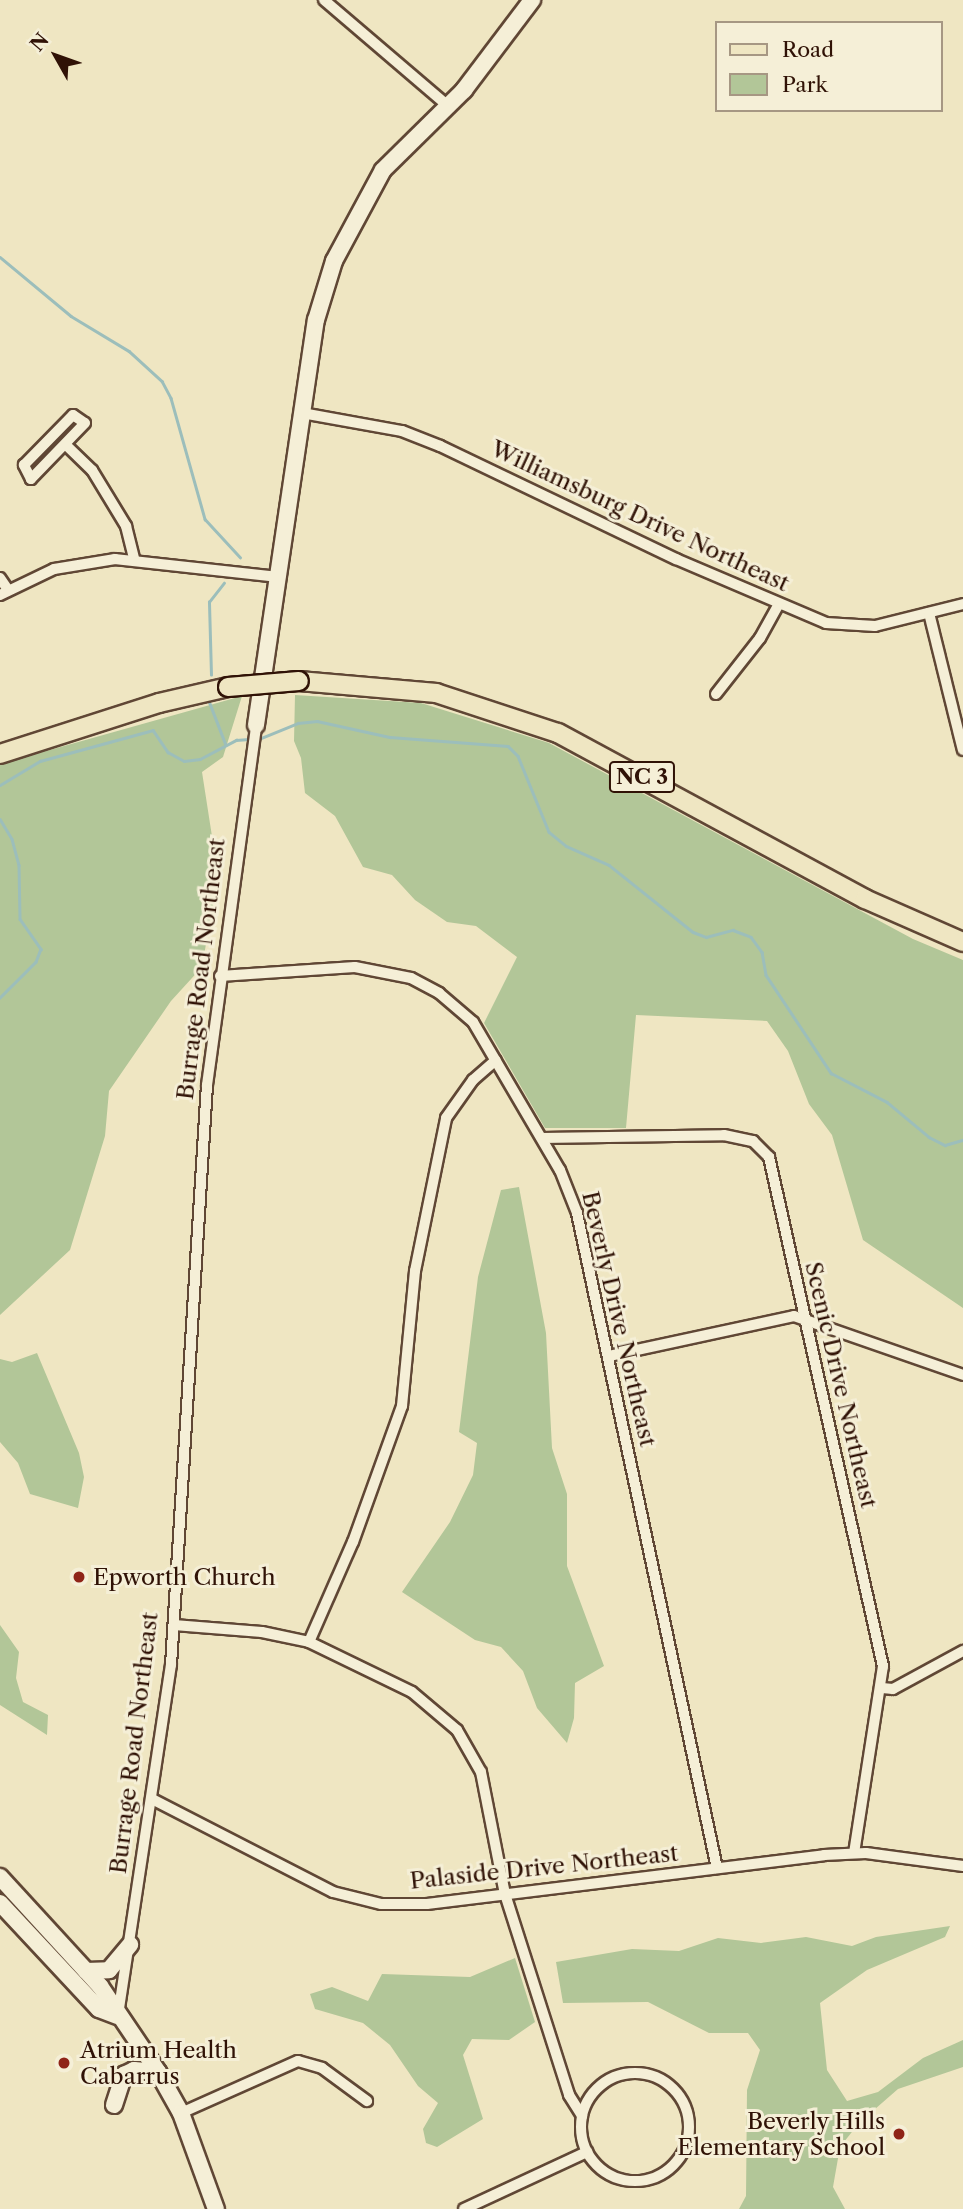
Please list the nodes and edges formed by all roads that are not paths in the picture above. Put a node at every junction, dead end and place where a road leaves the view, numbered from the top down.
1 (324, 0) edge
2 (532, 0) edge
3 (448, 106) junction
4 (302, 413) junction
5 (67, 446) junction
6 (134, 559) junction
7 (278, 577) junction
8 (0, 579) edge
9 (4, 593) edge
10 (779, 604) junction
11 (963, 604) edge
12 (929, 613) junction
13 (716, 694) dead end
14 (256, 725) joint
15 (963, 750) edge
16 (0, 754) edge
17 (963, 942) edge
18 (220, 976) junction
19 (496, 1060) junction
20 (542, 1138) junction
21 (805, 1319) junction
22 (609, 1356) junction
23 (963, 1376) edge
24 (174, 1625) junction
25 (309, 1642) junction
26 (963, 1651) edge
27 (882, 1688) junction
28 (152, 1799) junction
29 (854, 1853) junction
30 (963, 1866) edge
31 (717, 1868) junction
32 (0, 1877) edge
33 (505, 1894) junction
34 (0, 1903) edge
35 (130, 1945) junction
36 (86, 1971) junction
37 (117, 2016) junction
38 (158, 2072) junction
39 (367, 2101) dead end
40 (114, 2105) dead end
41 (181, 2113) junction
42 (582, 2116) junction
43 (587, 2152) junction
44 (216, 2209) edge
45 (464, 2209) edge

1 - 3 street
2 - 3 street, Burrage Road Northeast
3 - 4 street, Burrage Road Northeast
4 - 7 street, Burrage Road Northeast
4 - 10 street, Williamsburg Drive Northeast
5 - 5 street
5 - 6 street
6 - 7 street
6 - 9 street
7 - 14 street, Burrage Road Northeast
8 - 9 street
10 - 12 street, Williamsburg Drive Northeast
10 - 13 street
11 - 12 street, Williamsburg Drive Northeast
12 - 15 street
14 - 18 street, Burrage Road Northeast
16 - 17 main road, NC 3, bridge
18 - 19 street, Beverly Drive Northeast
18 - 24 street, Burrage Road Northeast
19 - 20 street, Beverly Drive Northeast
19 - 25 street
20 - 21 street, Scenic Drive Northeast
20 - 22 street, Beverly Drive Northeast
21 - 22 street
21 - 23 street
21 - 27 street, Scenic Drive Northeast
22 - 31 street, Beverly Drive Northeast
24 - 25 street
24 - 28 street, Burrage Road Northeast
25 - 33 street
26 - 27 street
27 - 29 street, Scenic Drive Northeast
28 - 33 street, Palaside Drive Northeast
28 - 35 street, Burrage Road Northeast
29 - 30 street, Palaside Drive Northeast
29 - 31 street, Palaside Drive Northeast
31 - 33 street, Palaside Drive Northeast
32 - 36 street
33 - 42 street
34 - 37 street
35 - 36 street
35 - 37 street, Burrage Road Northeast
36 - 37 street
37 - 38 street
38 - 40 street
38 - 41 street
39 - 41 street
41 - 44 street
42 - 43 street
42 - 43 street
43 - 45 street

